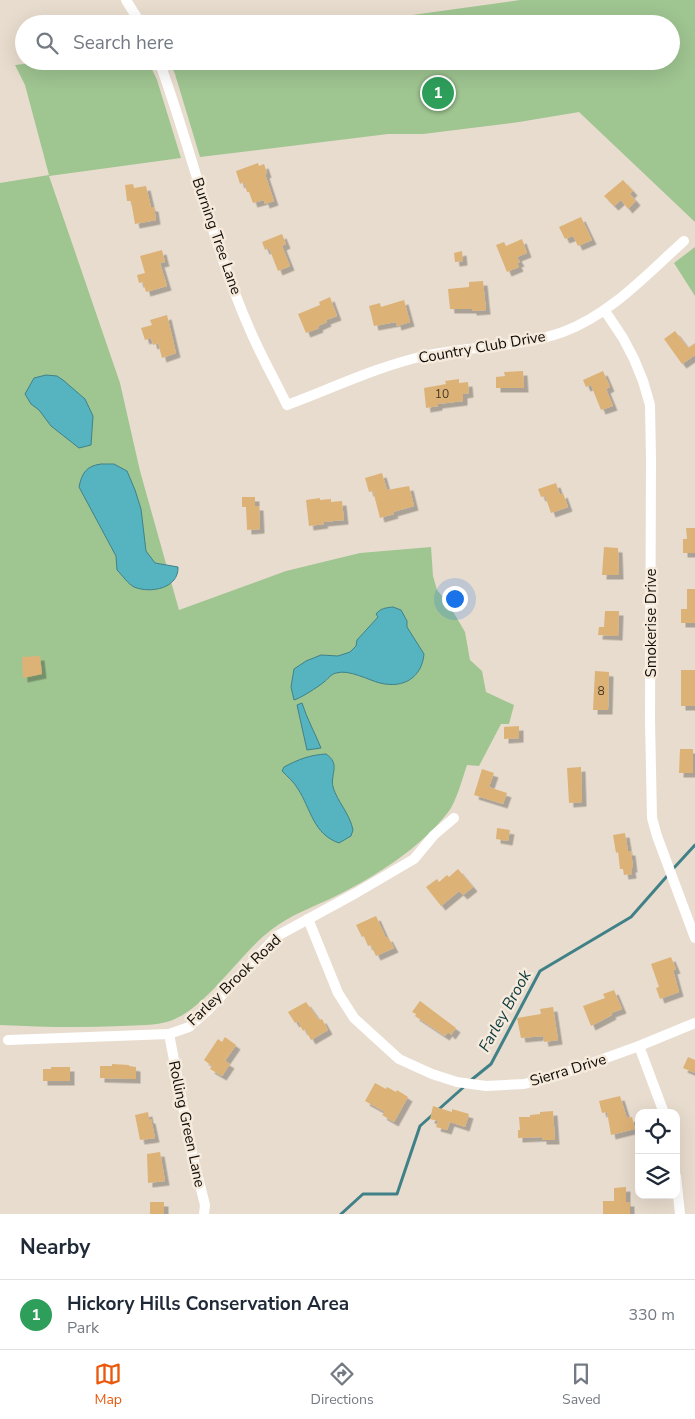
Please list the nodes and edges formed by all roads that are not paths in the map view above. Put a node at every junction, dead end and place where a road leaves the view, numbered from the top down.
1 (126, 0) edge
2 (135, 15) edge
3 (162, 70) edge
4 (684, 242) dead end
5 (605, 311) junction
6 (287, 405) joint
7 (454, 818) dead end
8 (308, 919) junction
9 (695, 938) edge
10 (695, 1023) edge
11 (169, 1034) junction
12 (8, 1040) dead end
13 (639, 1046) junction
14 (663, 1109) edge
15 (678, 1199) edge
16 (204, 1214) edge
17 (680, 1214) edge

1 - 2 street
3 - 6 street, Burning Tree Lane
4 - 5 street, Country Club Drive
5 - 6 street, Country Club Drive
5 - 9 street, Smokerise Drive
7 - 8 street, Farley Brook Road
8 - 11 street, Farley Brook Road
8 - 13 street, Sierra Drive
10 - 13 street, Sierra Drive
11 - 12 street, Farley Brook Road
11 - 16 street, Rolling Green Lane
13 - 14 street
15 - 17 street

